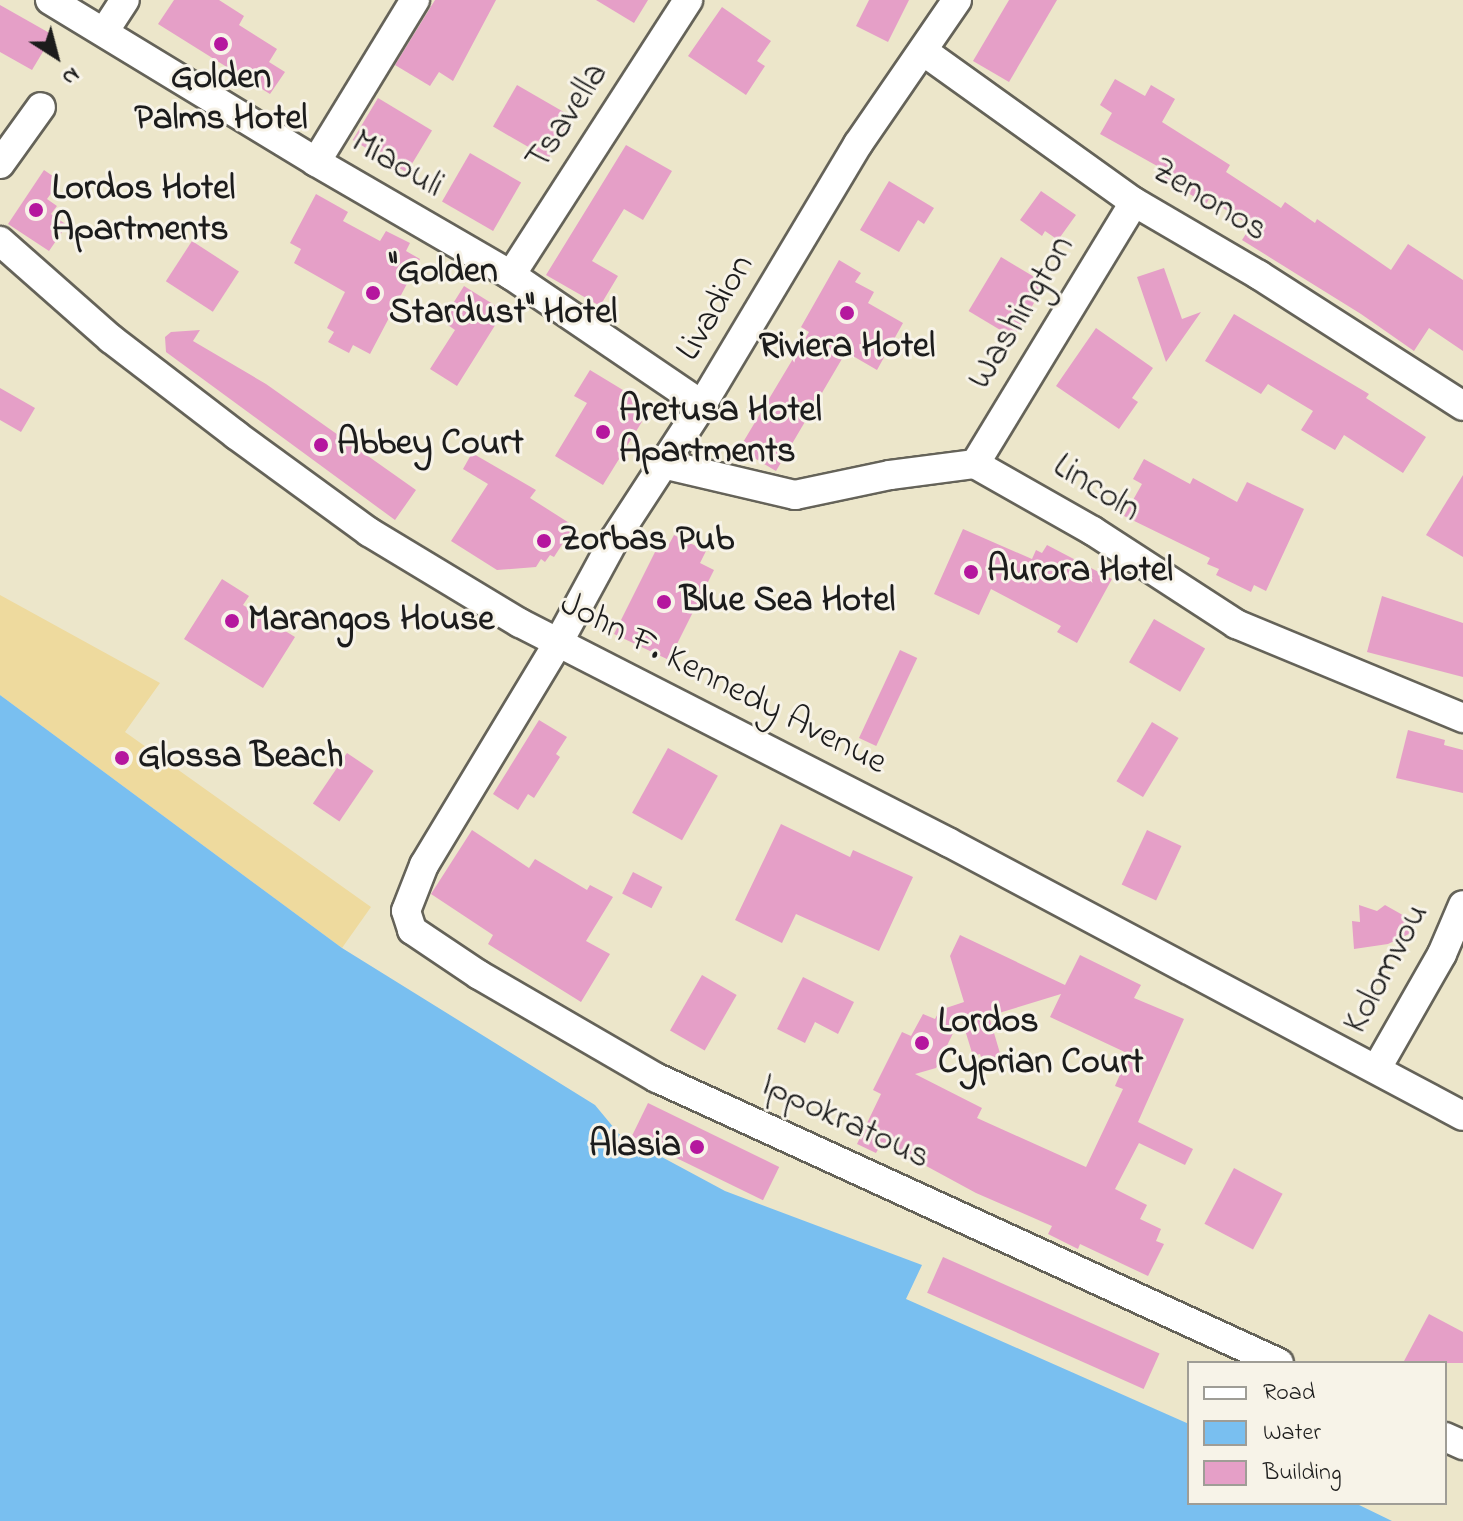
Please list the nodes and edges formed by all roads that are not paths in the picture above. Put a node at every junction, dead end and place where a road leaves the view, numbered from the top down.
1 (50, 0) edge
2 (125, 0) edge
3 (415, 0) edge
4 (688, 0) edge
5 (957, 0) edge
6 (104, 32) junction
7 (923, 51) junction
8 (41, 107) dead end
9 (316, 162) junction
10 (0, 164) edge
11 (1134, 202) junction
12 (0, 241) edge
13 (511, 275) junction
14 (702, 405) junction
15 (1463, 406) edge
16 (663, 464) junction
17 (975, 464) junction
18 (558, 643) junction
19 (1463, 718) edge
20 (1463, 905) edge
21 (406, 911) joint
22 (1453, 958) edge
23 (1377, 1068) junction
24 (1463, 1116) edge
25 (1275, 1361) edge

1 - 6 street, Miaouli
2 - 6 street
3 - 9 street
4 - 13 street, Tsavella
5 - 7 street, Livadion
6 - 9 street, Miaouli
7 - 11 street, Zenonos
7 - 14 street, Livadion
8 - 10 street
9 - 13 street, Miaouli
11 - 15 street, Zenonos
11 - 17 street, Washington
12 - 18 street, John F. Kennedy Avenue
13 - 14 street, Miaouli
14 - 16 street, Livadion
16 - 17 street
16 - 18 street, Livadion
17 - 19 street, Lincoln
18 - 21 street, Livadion
18 - 23 street, John F. Kennedy Avenue
20 - 22 street, Kolomvou
21 - 25 street, Ippokratous
22 - 23 street, Kolomvou
23 - 24 street, John F. Kennedy Avenue

